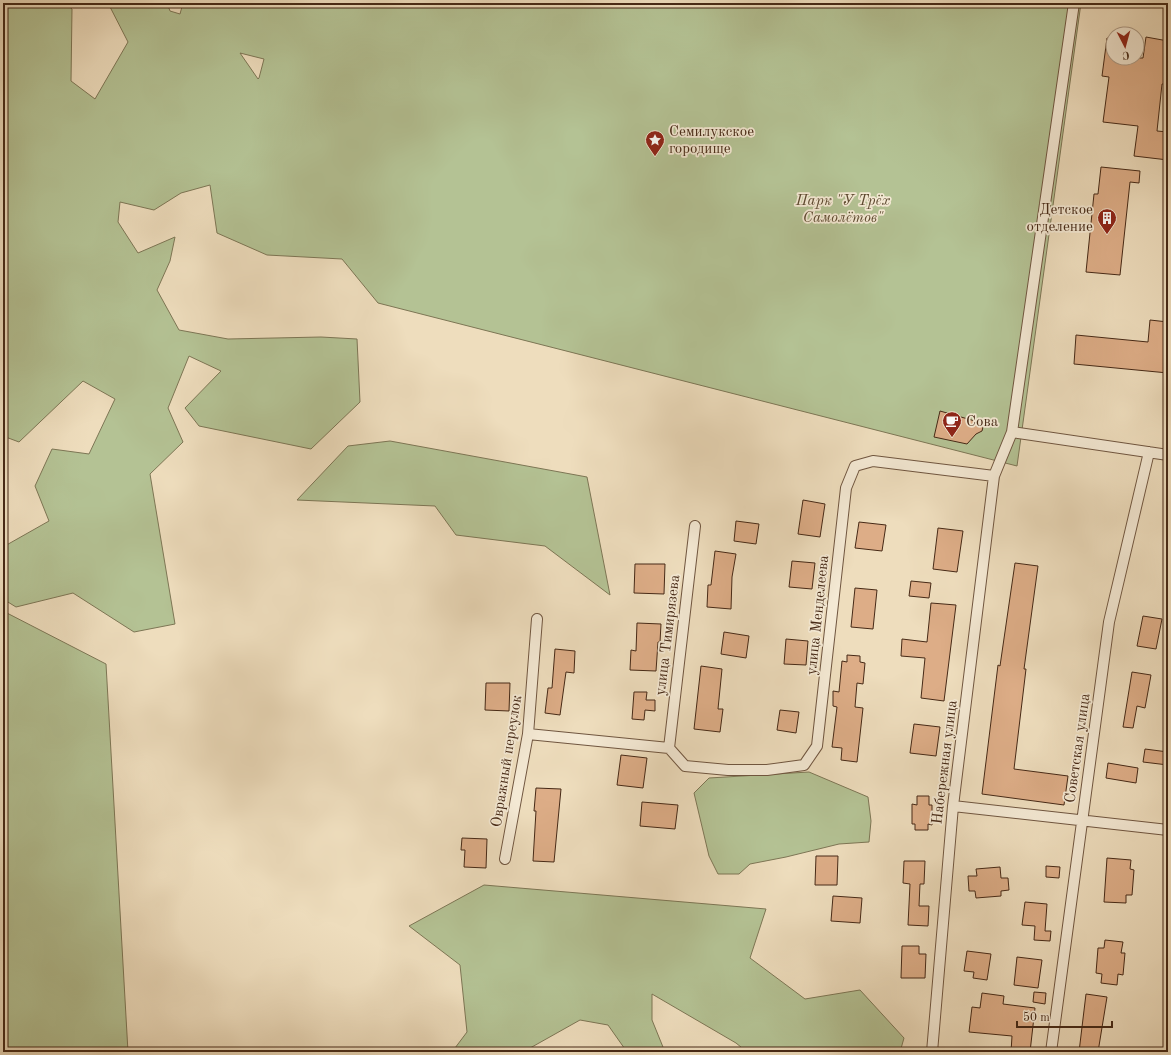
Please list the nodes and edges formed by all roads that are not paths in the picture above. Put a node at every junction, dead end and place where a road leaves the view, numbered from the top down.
1 (1074, 3) edge
2 (1012, 432) junction
3 (1149, 452) junction
4 (1168, 454) edge
5 (994, 476) junction
6 (695, 526) dead end
7 (537, 619) dead end
8 (528, 734) junction
9 (669, 748) junction
10 (953, 806) junction
11 (1082, 821) junction
12 (1168, 830) edge
13 (505, 860) dead end
14 (932, 1052) edge
15 (1051, 1052) edge

1 - 2 street, Набережная улица
2 - 3 street
2 - 5 street, Набережная улица
3 - 4 street
3 - 11 street, Советская улица
5 - 9 street, улица Менделеева
5 - 10 street, Набережная улица
6 - 9 street, улица Тимирязева
7 - 8 street, Овражный переулок
8 - 9 street
8 - 13 street, Овражный переулок
10 - 11 street
10 - 14 street, Набережная улица
11 - 12 street
11 - 15 street, Советская улица

